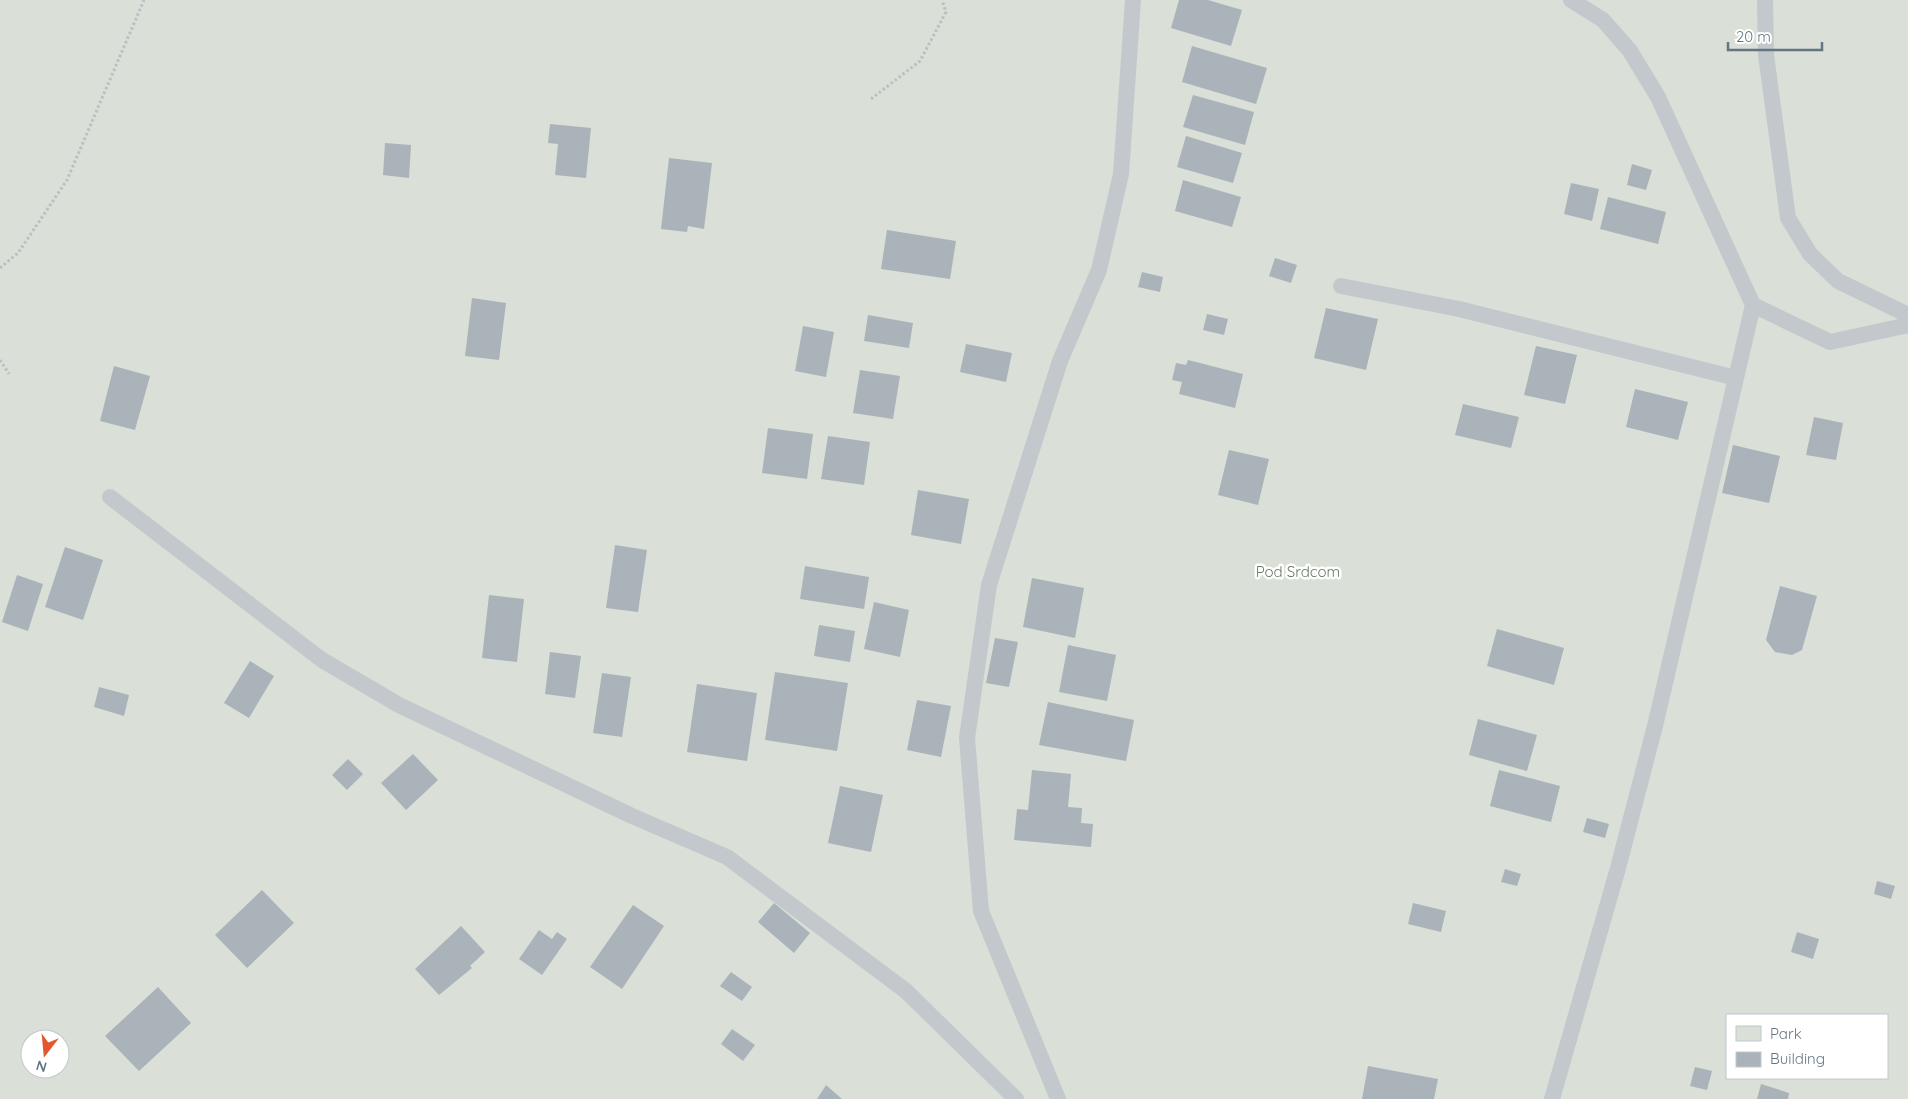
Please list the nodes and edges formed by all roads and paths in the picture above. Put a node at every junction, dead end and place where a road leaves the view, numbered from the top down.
1 (144, 0) edge
2 (942, 0) edge
3 (1133, 0) edge
4 (1571, 0) edge
5 (1765, 0) edge
6 (871, 99) dead end
7 (0, 268) edge
8 (1341, 286) dead end
9 (1753, 305) junction
10 (1908, 315) edge
11 (1908, 325) edge
12 (0, 360) edge
13 (9, 374) dead end
14 (1736, 378) junction
15 (110, 497) dead end
16 (1016, 1099) edge
17 (1058, 1099) edge
18 (1552, 1099) edge

1 - 7 path
2 - 6 path
3 - 17 lane
4 - 9 lane
5 - 10 lane
8 - 14 lane
9 - 11 lane
9 - 14 lane
12 - 13 path
14 - 18 lane
15 - 16 lane

